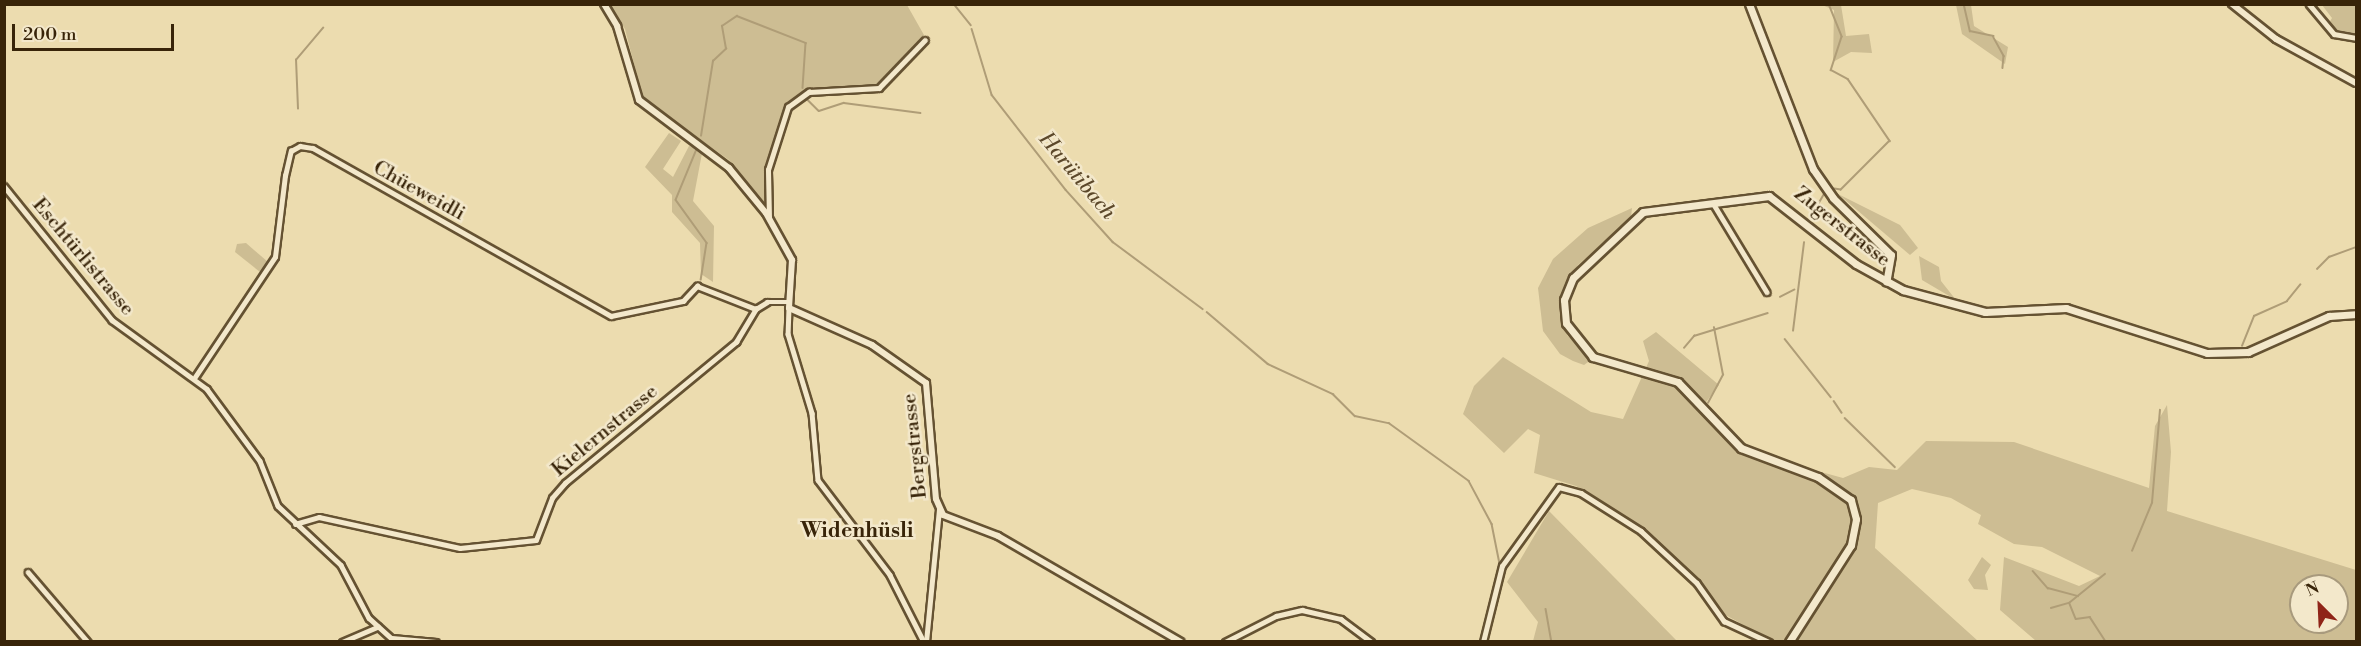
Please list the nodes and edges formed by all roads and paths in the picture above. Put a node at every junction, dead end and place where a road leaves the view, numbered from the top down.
1 (604, 4) edge
2 (1749, 4) edge
3 (2232, 4) edge
4 (2309, 4) edge
5 (2356, 38) edge
6 (925, 40) dead end
7 (2356, 82) edge
8 (4, 186) edge
9 (1713, 203) junction
10 (769, 219) junction
11 (1886, 282) junction
12 (1767, 292) dead end
13 (789, 305) junction
14 (756, 309) junction
15 (2356, 314) edge
16 (195, 377) junction
17 (939, 510) junction
18 (295, 524) junction
19 (28, 572) dead end
20 (378, 627) junction
21 (394, 640) edge
22 (404, 640) edge
23 (88, 642) edge
24 (342, 642) edge
25 (436, 642) edge
26 (925, 642) edge
27 (1181, 642) edge
28 (1225, 642) edge
29 (1371, 642) edge
30 (1483, 642) edge
31 (1769, 642) edge
32 (1789, 642) edge

1 - 10 street
2 - 11 main road, Zugerstrasse
3 - 7 street
4 - 5 street
6 - 10 street
8 - 16 street, Eschtürlistrasse
9 - 11 main road, Zugerstrasse
9 - 12 street
9 - 32 main road, Zugerstrasse
10 - 13 street
11 - 15 main road, Zugerstrasse
13 - 14 street
13 - 17 street, Bergstrasse
13 - 26 street
14 - 16 street, Chüeweidli
14 - 18 street, Kielernstrasse
16 - 18 street, Eschtürlistrasse
17 - 26 street
17 - 27 street, Bergstrasse
18 - 20 street, Eschtürlistrasse
19 - 23 street
20 - 21 street, Eschtürlistrasse
20 - 24 street
21 - 22 street
22 - 25 street
28 - 29 street
30 - 31 street

